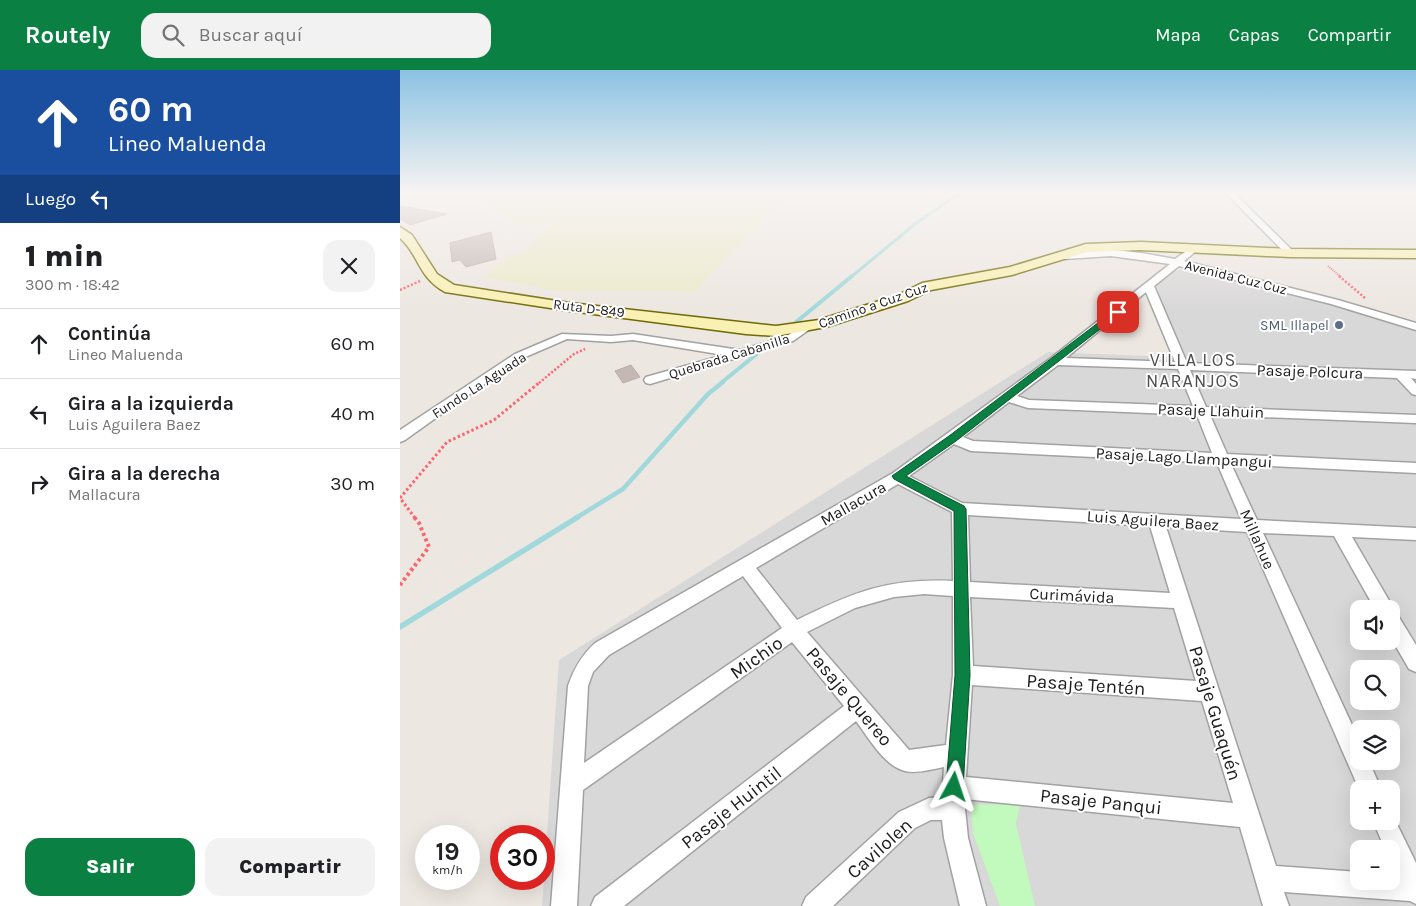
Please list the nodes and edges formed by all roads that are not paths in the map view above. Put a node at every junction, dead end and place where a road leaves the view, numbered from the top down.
1 (401, 232) edge
2 (1269, 232) edge
3 (1196, 248) junction
4 (1290, 253) junction
5 (1416, 254) edge
6 (1052, 259) junction
7 (1178, 263) junction
8 (1149, 288) junction
9 (806, 327) junction
10 (1416, 327) edge
11 (740, 353) junction
12 (1055, 360) junction
13 (1183, 367) junction
14 (1401, 375) junction
15 (1416, 375) edge
16 (650, 380) dead end
17 (1416, 391) edge
18 (1006, 397) junction
19 (1202, 409) junction
20 (1416, 419) edge
21 (400, 437) edge
22 (953, 438) junction
23 (1222, 460) junction
24 (1416, 468) edge
25 (898, 476) junction
26 (960, 509) junction
27 (1156, 520) junction
28 (1253, 526) junction
29 (1339, 530) junction
30 (1416, 534) edge
31 (745, 566) junction
32 (962, 590) junction
33 (1380, 600) edge
34 (1182, 601) junction
35 (794, 630) junction
36 (1400, 635) edge
37 (1416, 663) edge
38 (963, 675) junction
39 (1210, 692) junction
40 (857, 708) junction
41 (957, 755) junction
42 (1366, 780) edge
43 (572, 784) junction
44 (953, 798) junction
45 (1248, 816) junction
46 (1389, 830) edge
47 (1267, 878) junction
48 (1416, 890) edge
49 (564, 906) edge
50 (604, 906) edge
51 (815, 906) edge
52 (973, 906) edge
53 (1276, 906) edge

1 - 9 main road, Ruta D-849
2 - 4 street
3 - 4 main road, Camino a Cuz Cuz
3 - 6 main road, Camino a Cuz Cuz
3 - 7 street, Mallacura
4 - 5 main road, Camino a Cuz Cuz
6 - 7 street, Avenida Cuz Cuz
6 - 9 main road, Camino a Cuz Cuz
7 - 8 street, Mallacura
7 - 10 street, Avenida Cuz Cuz
8 - 12 street, Mallacura
8 - 13 street, Millahue
9 - 11 street, Quebrada Cabanilla
11 - 16 street, Quebrada Cabanilla
11 - 21 street, Fundo La Aguada
12 - 13 street, Pasaje Polcura
12 - 18 street, Mallacura
13 - 14 street, Pasaje Polcura
13 - 19 street, Millahue
14 - 15 street, Pasaje Polcura
14 - 17 street
18 - 19 street, Pasaje Llahuin
18 - 22 street, Mallacura
19 - 20 street, Pasaje Llahuin
19 - 23 street, Millahue
22 - 23 street, Pasaje Lago Llampangui
22 - 25 street, Mallacura
23 - 24 street, Pasaje Lago Llampangui
23 - 28 street, Millahue
25 - 26 street, Luis Aguilera Baez
25 - 31 street, Mallacura
26 - 27 street, Luis Aguilera Baez
26 - 32 street
27 - 28 street, Luis Aguilera Baez
27 - 34 street, Pasaje Guaquén
28 - 29 street, Luis Aguilera Baez
28 - 42 street, Millahue
29 - 30 street, Luis Aguilera Baez
29 - 33 street
31 - 35 street, Pasaje Quereo
31 - 43 street, Mallacura
32 - 34 street, Curimávida
32 - 35 street, Michio
32 - 38 street
34 - 39 street, Pasaje Guaquén
35 - 40 street, Pasaje Quereo
35 - 43 street, Michio
36 - 37 street
38 - 39 street, Pasaje Tentén
38 - 41 street
39 - 45 street, Pasaje Guaquén
40 - 41 street, Pasaje Quereo
40 - 50 street, Pasaje Huintil
41 - 44 street
43 - 49 street, Mallacura
44 - 45 street, Pasaje Panqui
44 - 51 street, Cavilolen
44 - 52 street
45 - 47 street, Pasaje Guaquén
46 - 48 street
47 - 48 street
47 - 53 street, Pasaje Guaquén

